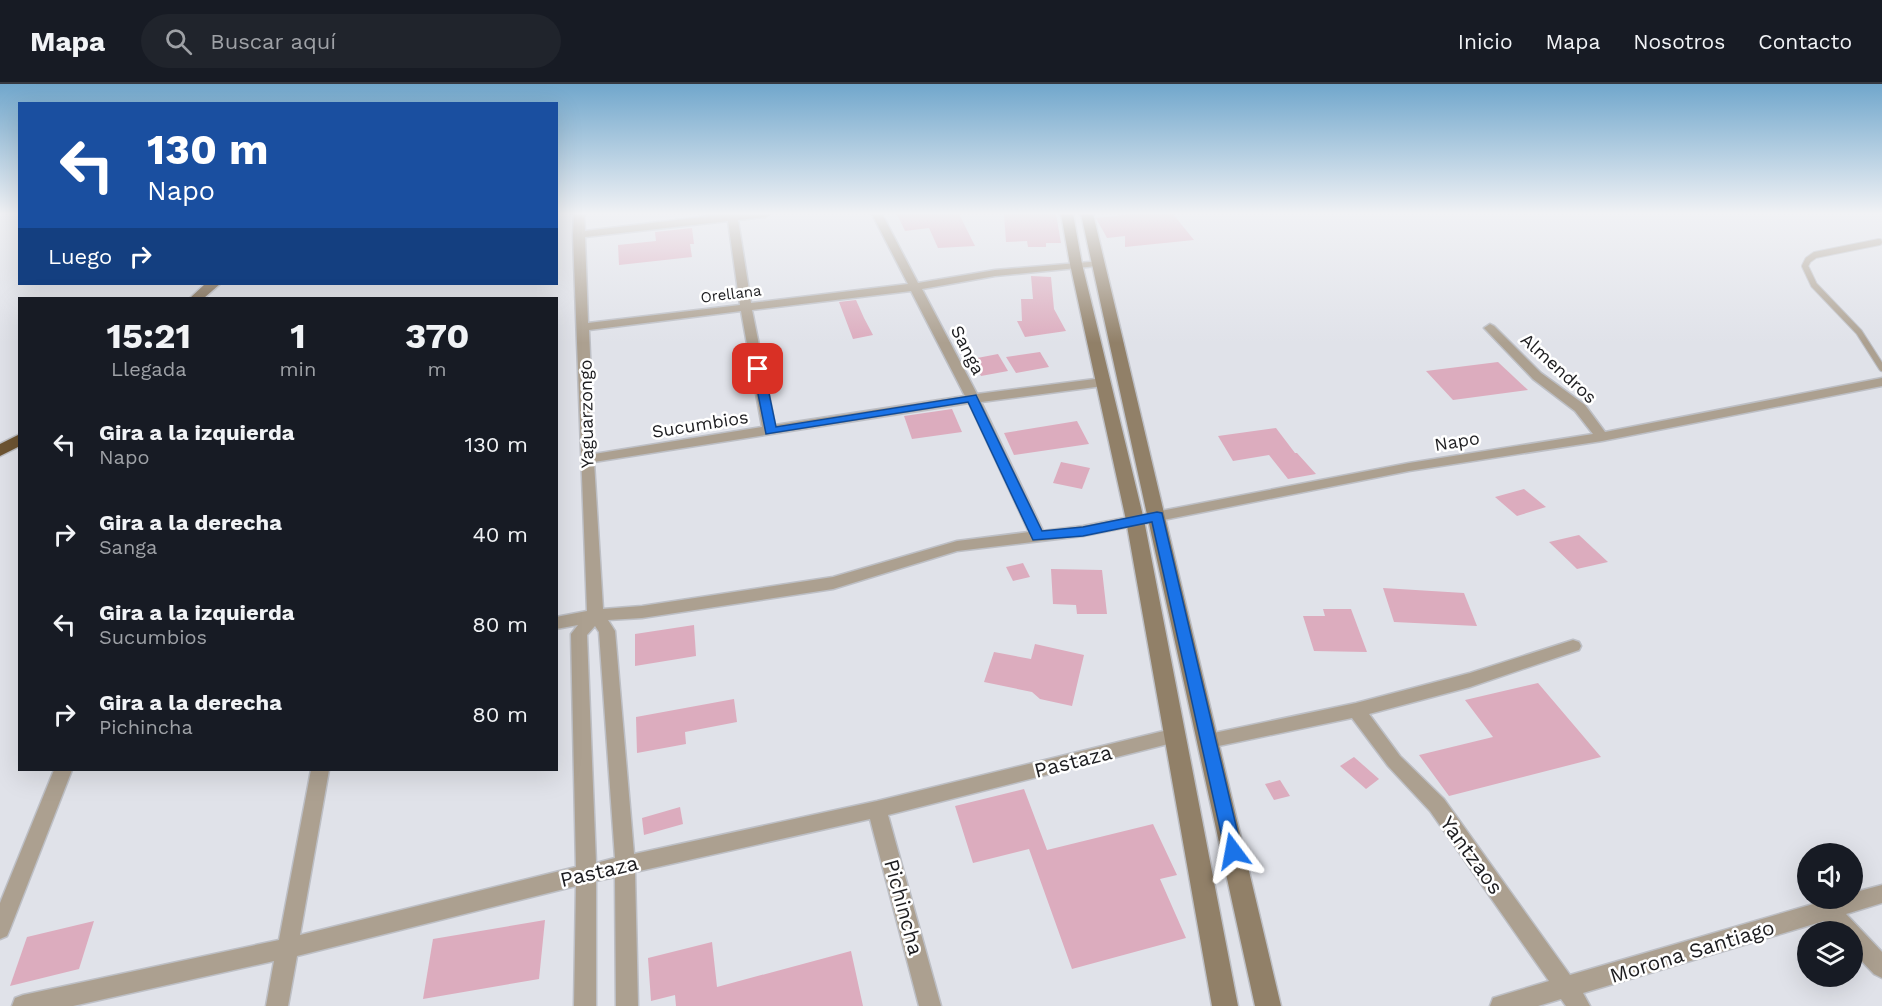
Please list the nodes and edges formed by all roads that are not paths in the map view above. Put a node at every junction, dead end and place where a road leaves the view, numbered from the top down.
1 (579, 257) edge
2 (739, 257) edge
3 (900, 257) edge
4 (1075, 257) edge
5 (1096, 257) edge
6 (1812, 257) edge
7 (1097, 263) junction
8 (1076, 264) junction
9 (212, 285) edge
10 (915, 286) junction
11 (197, 297) edge
12 (746, 307) junction
13 (584, 327) junction
14 (1490, 328) dead end
15 (1882, 368) edge
16 (1103, 382) junction
17 (1882, 382) edge
18 (972, 397) junction
19 (771, 432) junction
20 (1602, 437) junction
21 (18, 440) edge
22 (0, 451) edge
23 (587, 459) junction
24 (1157, 516) junction
25 (1136, 520) junction
26 (1038, 536) junction
27 (596, 615) junction
28 (558, 623) edge
29 (1573, 646) dead end
30 (1356, 710) junction
31 (1176, 735) junction
32 (1209, 741) junction
33 (63, 771) edge
34 (320, 771) edge
35 (877, 809) junction
36 (625, 865) junction
37 (586, 874) junction
38 (1882, 894) edge
39 (1829, 911) junction
40 (1839, 921) edge
41 (0, 929) edge
42 (289, 948) junction
43 (1863, 948) edge
44 (1882, 968) edge
45 (1573, 997) edge
46 (23, 1006) edge
47 (278, 1006) edge
48 (585, 1006) edge
49 (627, 1006) edge
50 (930, 1006) edge
51 (1225, 1006) edge
52 (1268, 1006) edge
53 (1501, 1006) edge

1 - 13 street, Yaguarzongo
2 - 12 street
3 - 10 street, Sanga
4 - 8 main road
5 - 7 main road
6 - 15 lane
7 - 8 street, Orellana
7 - 24 main road
8 - 10 street, Orellana
8 - 16 main road
9 - 11 highway
10 - 12 street, Orellana
10 - 18 street, Sanga
12 - 13 street, Orellana
12 - 19 street
13 - 23 street, Yaguarzongo
14 - 20 street, Almendros
16 - 18 street, Sucumbios
16 - 25 main road
17 - 20 street, Napo
18 - 19 street, Sucumbios
18 - 26 street, Sanga
19 - 23 street, Sucumbios
20 - 24 street, Napo
21 - 22 highway
23 - 27 street, Yaguarzongo
24 - 25 street, Napo
24 - 32 main road
25 - 26 street, Napo
25 - 31 main road
26 - 27 street, Napo
27 - 28 street, Napo
27 - 36 street, Yaguarzongo
27 - 37 street
29 - 30 street
30 - 32 street
30 - 45 street, Yantzaos
31 - 35 street, Pastaza
31 - 51 main road
32 - 52 main road
33 - 41 street
34 - 42 street
35 - 36 street, Pastaza
35 - 50 street, Pichincha
36 - 37 street, Pastaza
36 - 49 street, Yaguarzongo
37 - 42 street, Pastaza
37 - 48 street
38 - 39 street, Morona Santiago
39 - 40 street
39 - 45 street, Morona Santiago
42 - 46 street, Pastaza
42 - 47 street
43 - 44 street
45 - 53 street, Morona Santiago

